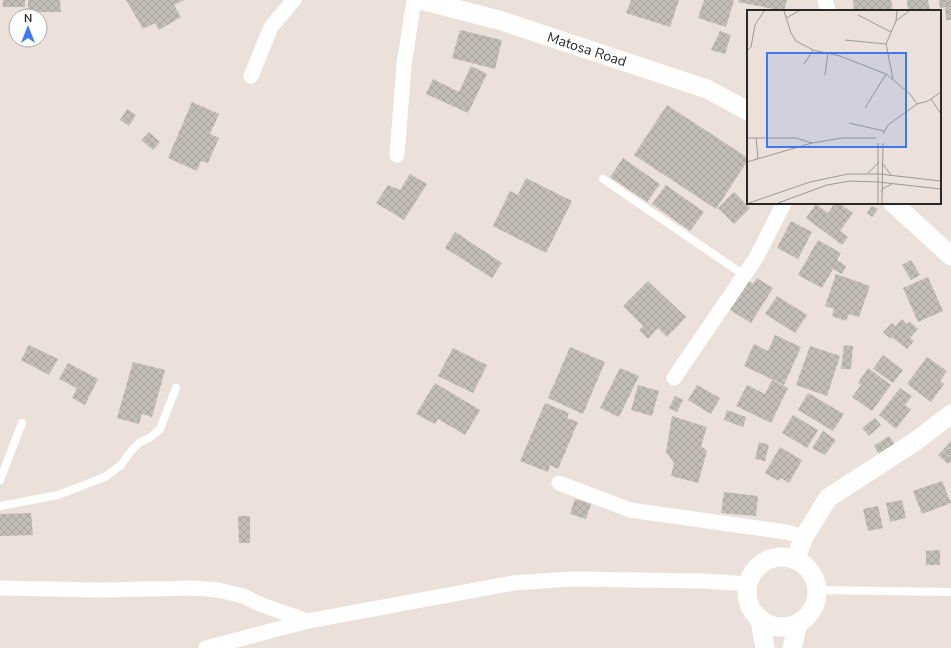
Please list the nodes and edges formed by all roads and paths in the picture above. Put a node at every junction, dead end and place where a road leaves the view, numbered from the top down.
1 (294, 0) edge
2 (414, 0) edge
3 (421, 0) edge
4 (825, 0) edge
5 (828, 10) edge
6 (251, 76) dead end
7 (747, 110) edge
8 (397, 155) dead end
9 (603, 179) dead end
10 (783, 204) edge
11 (894, 204) edge
12 (951, 256) edge
13 (744, 275) junction
14 (674, 378) dead end
15 (176, 388) dead end
16 (951, 414) edge
17 (22, 423) dead end
18 (0, 480) edge
19 (559, 483) dead end
20 (0, 506) edge
21 (804, 537) junction
22 (795, 560) junction
23 (748, 584) junction
24 (0, 588) edge
25 (817, 590) junction
26 (951, 592) edge
27 (760, 620) junction
28 (308, 621) junction
29 (798, 623) junction
30 (231, 644) edge
31 (206, 648) edge
32 (764, 648) edge
33 (792, 648) edge

1 - 6 street
2 - 8 street
3 - 7 street, Matosa Road
4 - 5 street
9 - 13 lane
10 - 13 street
11 - 12 street
13 - 14 street
15 - 20 lane
16 - 21 street
17 - 18 lane
19 - 21 street
21 - 22 street
22 - 23 street
22 - 25 street
23 - 27 street
23 - 28 street
24 - 28 street
25 - 26 lane
25 - 29 street
27 - 29 street
27 - 32 street
28 - 30 street
29 - 33 street
30 - 31 street

